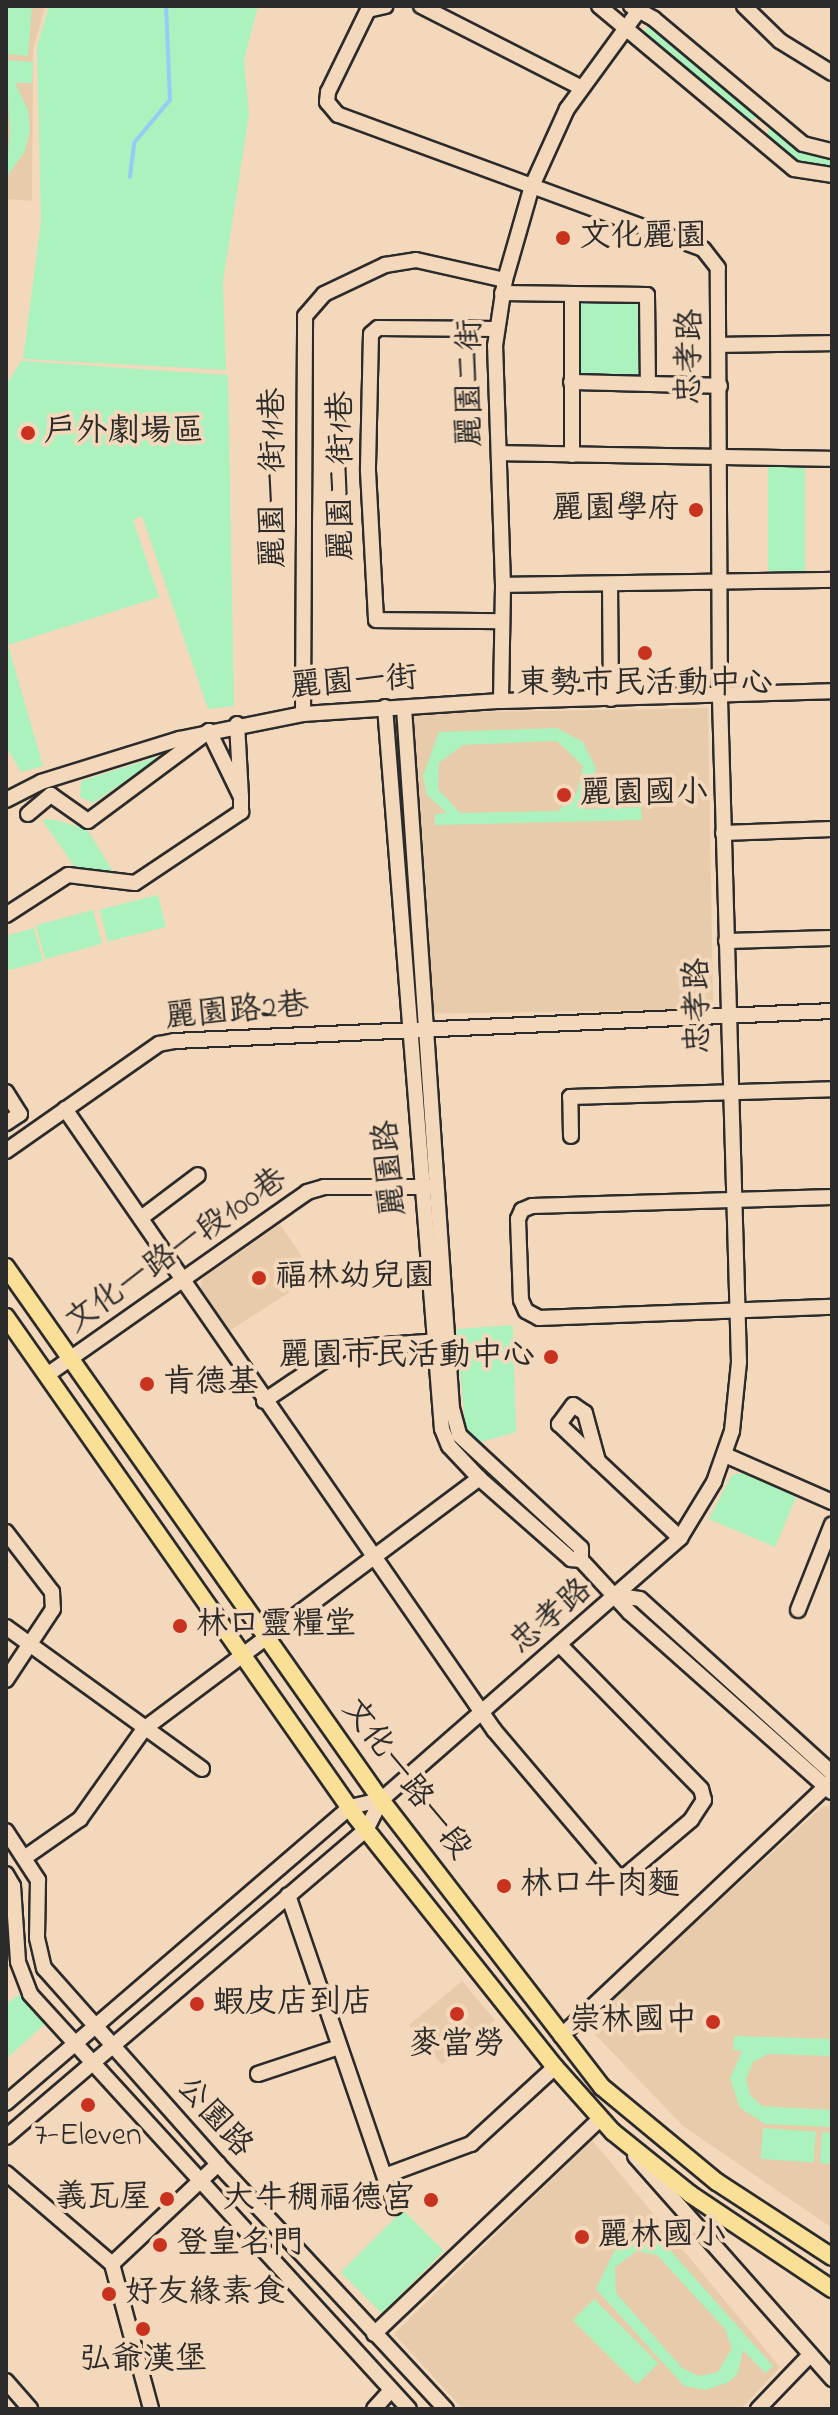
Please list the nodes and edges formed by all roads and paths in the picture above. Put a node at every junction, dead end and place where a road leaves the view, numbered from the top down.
1 (386, 6) edge
2 (421, 6) edge
3 (599, 6) edge
4 (744, 6) edge
5 (637, 8) edge
6 (625, 25) junction
7 (832, 73) edge
8 (580, 87) junction
9 (770, 114) junction
10 (753, 133) junction
11 (832, 151) edge
12 (832, 175) edge
13 (532, 186) junction
14 (504, 287) junction
15 (572, 295) junction
16 (497, 329) junction
17 (832, 343) edge
18 (721, 345) junction
19 (571, 382) junction
20 (648, 384) junction
21 (720, 386) junction
22 (500, 453) junction
23 (572, 455) junction
24 (832, 459) edge
25 (718, 460) junction
26 (832, 580) edge
27 (721, 581) junction
28 (610, 584) junction
29 (503, 585) junction
30 (501, 621) junction
31 (832, 691) edge
32 (720, 698) junction
33 (611, 699) junction
34 (501, 701) junction
35 (385, 707) junction
36 (404, 708) junction
37 (303, 714) junction
38 (237, 724) junction
39 (209, 731) junction
40 (241, 797) junction
41 (6, 800) edge
42 (28, 814) dead end
43 (832, 829) edge
44 (723, 833) junction
45 (6, 915) edge
46 (832, 938) edge
47 (726, 941) junction
48 (832, 1011) edge
49 (728, 1014) junction
50 (427, 1028) junction
51 (409, 1030) junction
52 (832, 1089) edge
53 (730, 1090) junction
54 (6, 1092) edge
55 (65, 1109) junction
56 (6, 1123) edge
57 (571, 1136) dead end
58 (6, 1151) edge
59 (198, 1175) dead end
60 (439, 1186) junction
61 (422, 1187) junction
62 (832, 1197) edge
63 (734, 1199) junction
64 (141, 1218) junction
65 (6, 1267) edge
66 (184, 1280) junction
67 (832, 1307) edge
68 (736, 1310) junction
69 (6, 1317) edge
70 (441, 1340) junction
71 (72, 1360) junction
72 (47, 1375) junction
73 (264, 1401) junction
74 (725, 1455) junction
75 (598, 1461) dead end
76 (479, 1478) junction
77 (832, 1502) edge
78 (832, 1524) edge
79 (6, 1532) edge
80 (680, 1538) junction
81 (377, 1556) junction
82 (581, 1560) junction
83 (619, 1596) junction
84 (798, 1610) dead end
85 (6, 1627) edge
86 (266, 1636) junction
87 (31, 1645) junction
88 (562, 1647) junction
89 (241, 1652) junction
90 (6, 1680) edge
91 (484, 1714) junction
92 (144, 1729) junction
93 (202, 1769) dead end
94 (832, 1773) edge
95 (829, 1788) edge
96 (381, 1800) junction
97 (350, 1807) junction
98 (366, 1830) junction
99 (9, 1840) edge
100 (27, 1856) junction
101 (6, 1874) edge
102 (288, 1895) junction
103 (44, 1968) junction
104 (25, 1983) junction
105 (95, 2029) junction
106 (561, 2036) junction
107 (110, 2045) junction
108 (339, 2047) junction
109 (75, 2048) junction
110 (88, 2063) junction
111 (555, 2067) junction
112 (132, 2069) junction
113 (258, 2074) dead end
114 (112, 2087) junction
115 (6, 2103) edge
116 (600, 2119) junction
117 (613, 2132) junction
118 (6, 2137) edge
119 (218, 2164) junction
120 (6, 2173) edge
121 (387, 2175) junction
122 (199, 2181) junction
123 (395, 2207) dead end
124 (832, 2257) edge
125 (112, 2264) junction
126 (832, 2289) edge
127 (374, 2334) junction
128 (810, 2355) junction
129 (832, 2379) edge
130 (6, 2381) edge
131 (391, 2390) junction
132 (30, 2409) edge
133 (151, 2409) edge
134 (374, 2409) edge
135 (409, 2409) edge
136 (446, 2409) edge
137 (758, 2409) edge

1 - 13 street, 忠孝路
2 - 8 street
3 - 6 street
4 - 7 street
5 - 6 street, 麗園二街
5 - 9 street
6 - 8 street, 麗園二街
6 - 10 street
8 - 13 street, 麗園二街
9 - 10 street
9 - 11 street
10 - 12 street
13 - 14 street, 麗園二街
13 - 18 street, 忠孝路
14 - 15 street
14 - 16 street, 麗園二街
14 - 37 street, 麗園一街11巷
15 - 19 street
15 - 20 street
16 - 22 street, 麗園二街
16 - 30 street, 麗園二街1巷
17 - 18 street
18 - 21 street, 忠孝路
19 - 20 street
19 - 23 street
20 - 21 street
21 - 25 street, 忠孝路
22 - 23 street
22 - 29 street, 麗園二街
23 - 25 street
24 - 25 street
25 - 27 street, 忠孝路
26 - 27 street
27 - 28 street
27 - 32 street, 忠孝路
28 - 29 street
28 - 33 street
29 - 30 street, 麗園二街
30 - 34 street, 麗園二街
31 - 32 street, 麗園一街
32 - 33 street, 麗園一街
32 - 44 street, 忠孝路
33 - 34 street, 麗園一街
34 - 36 street, 麗園一街
35 - 36 street, 麗園一街
35 - 37 street, 麗園一街
35 - 51 street, 麗園路
36 - 50 street, 麗園路
37 - 38 street, 麗園一街
38 - 39 street, 麗園一街
38 - 40 street
39 - 40 street
39 - 41 street, 麗園一街
39 - 42 street
40 - 45 street
43 - 44 street
44 - 47 street, 忠孝路
46 - 47 street
47 - 49 street, 忠孝路
48 - 49 street, 麗園路2巷
49 - 50 street, 麗園路2巷
49 - 53 street, 忠孝路
50 - 51 street, 麗園路2巷
50 - 60 street, 麗園路
51 - 55 street, 麗園路2巷
51 - 61 street, 麗園路
52 - 53 street
53 - 57 street
53 - 63 street, 忠孝路
54 - 56 street
55 - 58 street, 麗園路2巷
55 - 64 street
59 - 64 street
60 - 61 street, 文化一路一段100巷
60 - 70 street, 麗園路
61 - 66 street, 文化一路一段100巷
61 - 70 street, 麗園路
62 - 63 street
63 - 68 street, 忠孝路
63 - 68 street
64 - 66 street
65 - 71 main road, 文化一路一段
66 - 71 street, 文化一路一段100巷
66 - 73 street
67 - 68 street
68 - 74 street, 忠孝路
69 - 72 main road, 文化一路一段
70 - 73 street
70 - 76 street, 麗園路
70 - 82 street, 麗園路
71 - 72 street, 文化一路一段100巷
71 - 86 main road, 文化一路一段
72 - 89 main road, 文化一路一段
73 - 81 street
74 - 77 street
74 - 80 street, 忠孝路
75 - 80 street
76 - 81 street
76 - 82 street, 麗園路
78 - 84 street
79 - 87 street
80 - 83 street, 忠孝路
81 - 86 street
81 - 91 street
82 - 83 street, 麗園路
83 - 88 street, 忠孝路
83 - 94 street, 麗園路
83 - 95 street, 麗園路
85 - 87 street
86 - 89 street
86 - 96 main road, 文化一路一段
87 - 90 street
87 - 92 street
88 - 91 street, 忠孝路
88 - 91 street
89 - 92 street
89 - 97 main road, 文化一路一段
91 - 96 street, 忠孝路
92 - 93 street
92 - 100 street
95 - 106 street
96 - 97 street, 忠孝路
96 - 98 street, 忠孝路
96 - 106 main road, 文化一路一段
97 - 98 main road, 文化一路一段
97 - 105 street, 忠孝路
98 - 102 street, 忠孝路
98 - 111 main road, 文化一路一段
99 - 100 street, 公園路
100 - 103 street, 公園路
101 - 104 street, 公園路
102 - 107 street, 忠孝路
102 - 108 street
103 - 104 street
103 - 105 street, 公園路
104 - 109 street, 公園路
105 - 107 street, 公園路
105 - 109 street, 忠孝路
106 - 124 main road, 文化一路一段
107 - 110 street, 忠孝路
107 - 112 street, 公園路
108 - 113 street
108 - 121 street
109 - 110 street, 公園路
109 - 115 street, 忠孝路
110 - 114 street, 公園路
110 - 118 street, 忠孝路
111 - 116 main road, 文化一路一段
111 - 121 street
112 - 114 street
112 - 119 street, 公園路
114 - 122 street, 公園路
116 - 117 main road, 文化一路一段
116 - 127 street
117 - 126 main road, 文化一路一段
117 - 128 street
119 - 122 street
119 - 127 street, 公園路
120 - 125 street
121 - 123 street
122 - 125 street
122 - 131 street, 公園路
125 - 133 street
127 - 136 street, 公園路
128 - 129 street
128 - 137 street
130 - 132 street
131 - 134 street
131 - 135 street, 公園路

